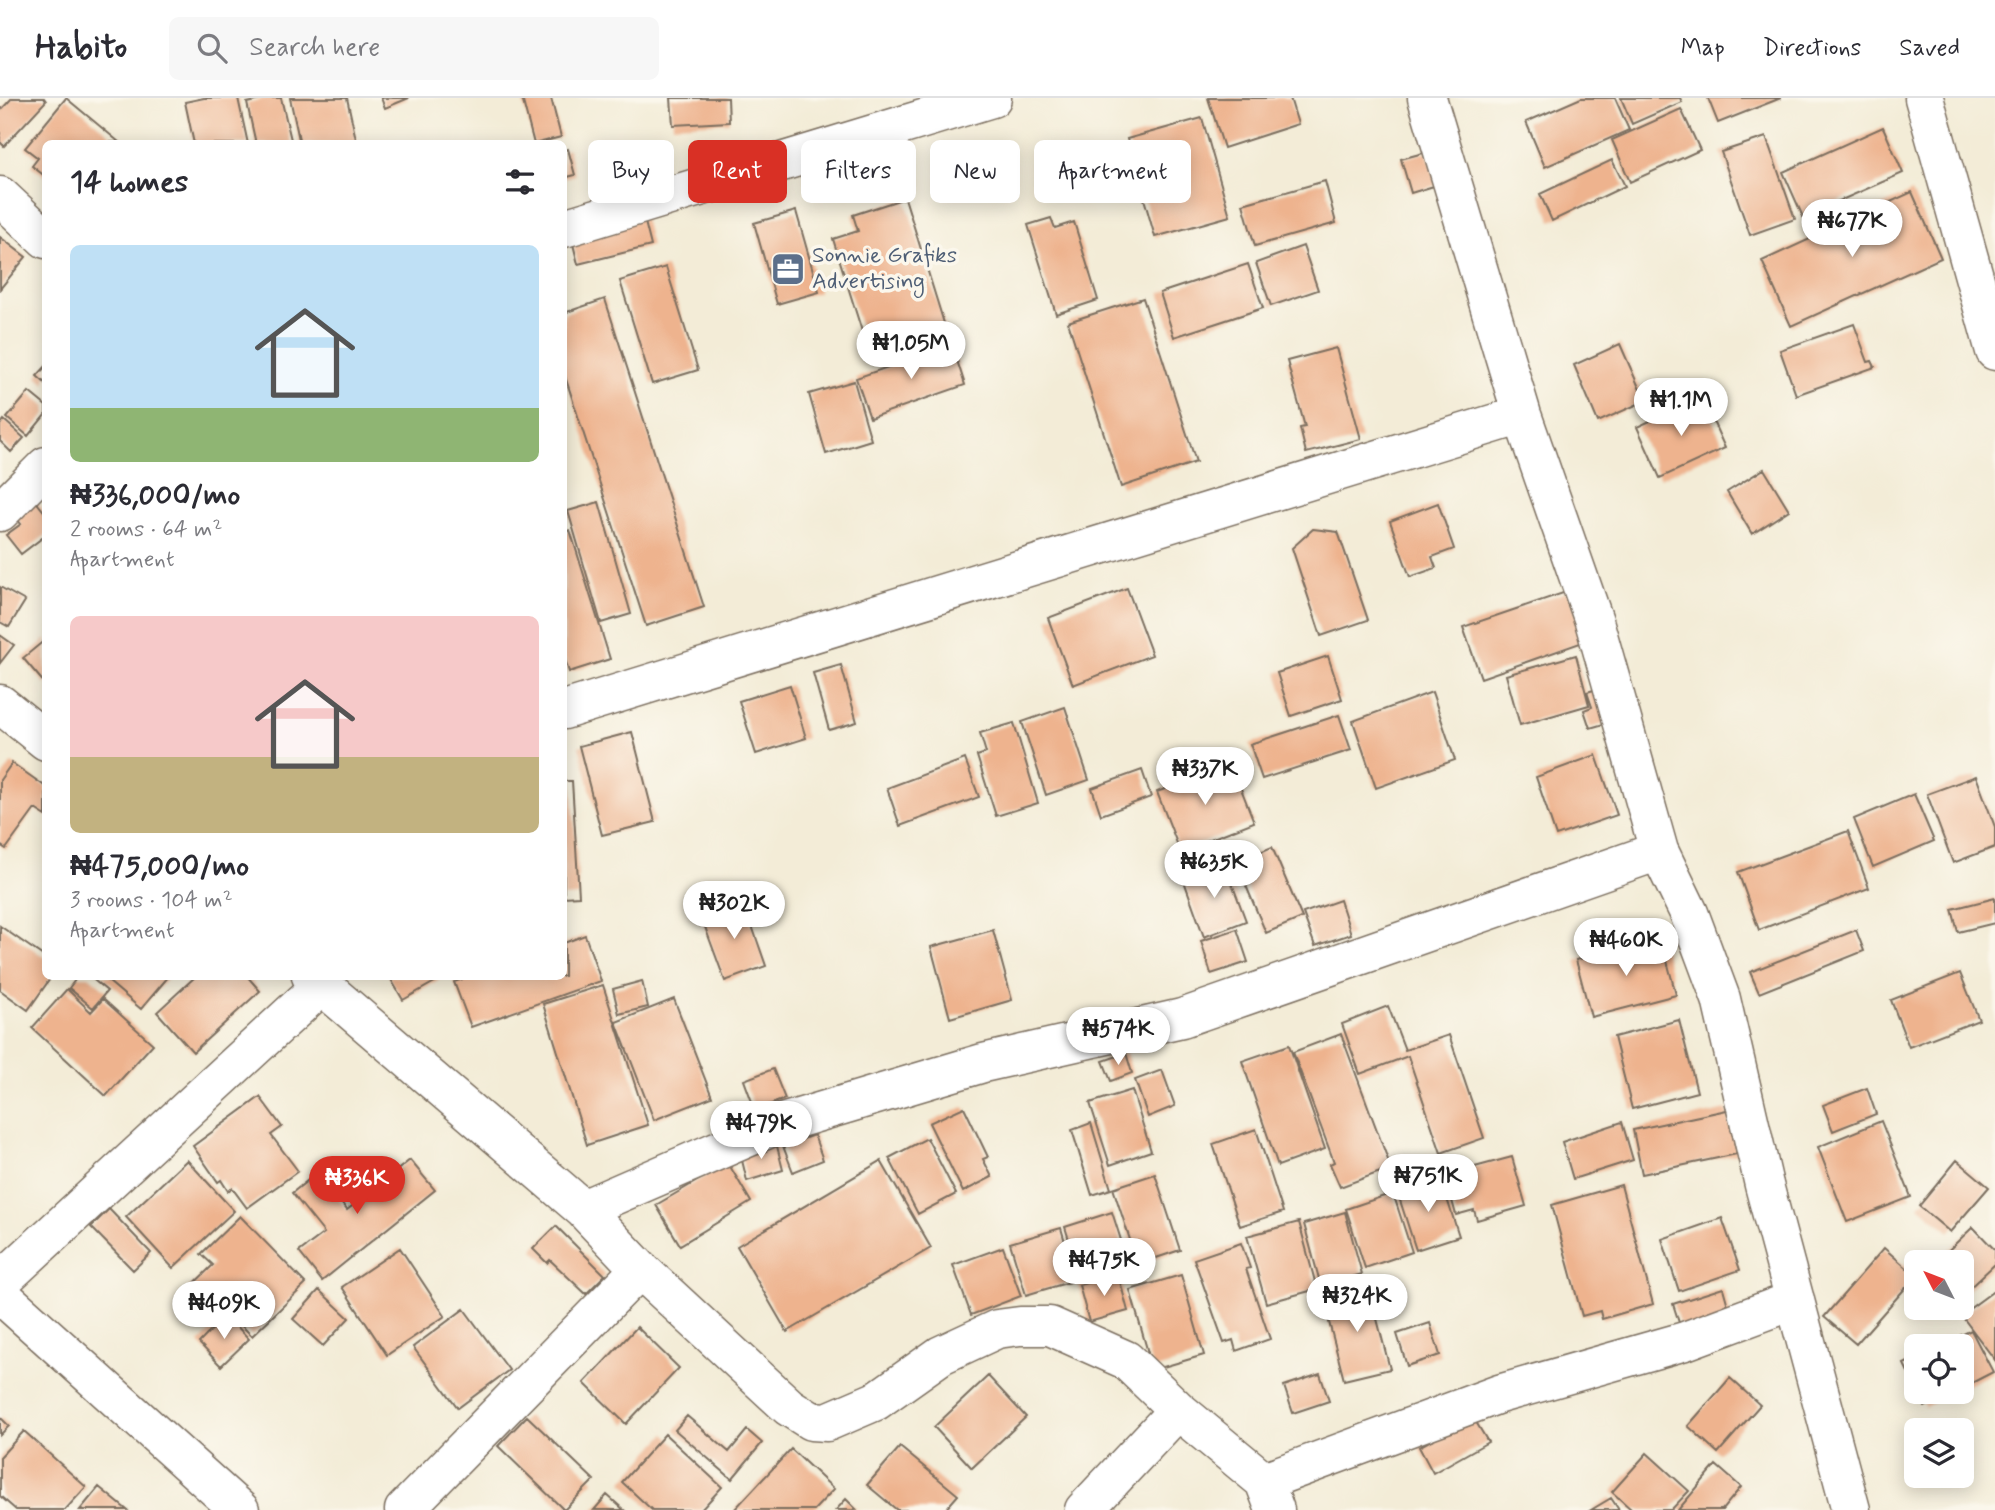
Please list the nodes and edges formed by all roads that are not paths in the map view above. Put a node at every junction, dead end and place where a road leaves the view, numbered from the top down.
1 (992, 98) edge
2 (1427, 98) edge
3 (1924, 98) edge
4 (0, 196) edge
5 (567, 227) edge
6 (42, 235) edge
7 (1995, 351) edge
8 (1522, 415) junction
9 (42, 470) edge
10 (0, 512) edge
11 (0, 704) edge
12 (567, 709) edge
13 (42, 738) edge
14 (1660, 851) junction
15 (316, 981) edge
16 (583, 1209) junction
17 (640, 1269) junction
18 (0, 1282) edge
19 (0, 1294) edge
20 (1795, 1300) junction
21 (1178, 1410) junction
22 (1270, 1496) edge
23 (240, 1510) edge
24 (404, 1510) edge
25 (1084, 1510) edge
26 (1851, 1510) edge

1 - 5 street
2 - 8 street
3 - 7 street
4 - 6 street
8 - 12 street
8 - 14 street
9 - 10 street
11 - 13 street
14 - 16 street
14 - 20 street
15 - 16 street
15 - 18 street
16 - 17 street
17 - 21 street
17 - 24 street
19 - 23 street
20 - 22 street
20 - 26 street
21 - 22 street
21 - 25 street

